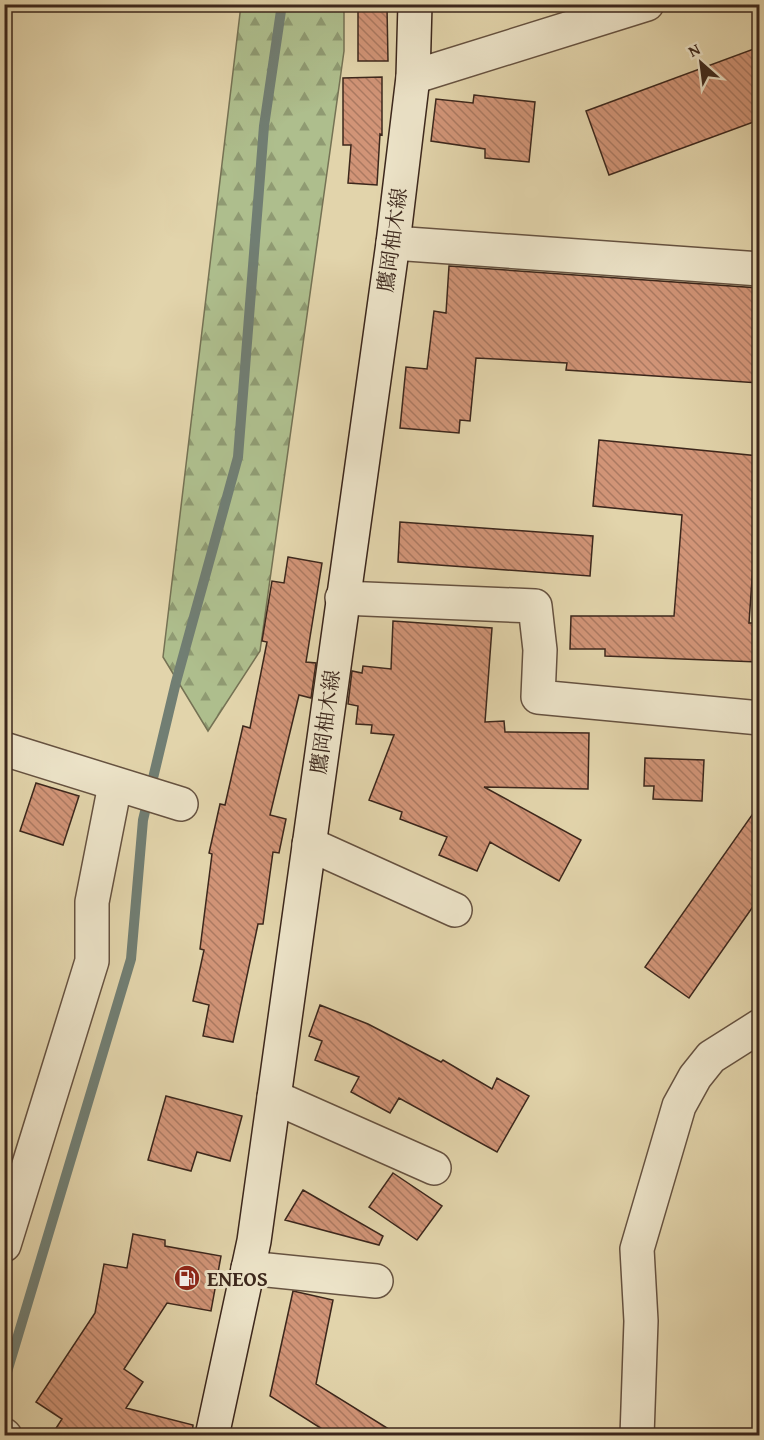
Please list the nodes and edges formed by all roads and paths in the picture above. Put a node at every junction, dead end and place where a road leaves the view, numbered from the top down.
1 (415, 4) edge
2 (647, 4) edge
3 (412, 77) junction
4 (393, 243) junction
5 (759, 269) edge
6 (342, 598) junction
7 (759, 718) edge
8 (4, 749) edge
9 (116, 785) junction
10 (181, 804) dead end
11 (309, 844) junction
12 (454, 910) dead end
13 (759, 1026) edge
14 (274, 1097) junction
15 (434, 1168) dead end
16 (4, 1245) edge
17 (248, 1268) junction
18 (376, 1281) dead end
19 (212, 1436) edge
20 (638, 1436) edge

1 - 3 street, 鷹岡柚木線
2 - 3 street
3 - 4 street, 鷹岡柚木線
4 - 5 street
4 - 6 street, 鷹岡柚木線
6 - 7 street
6 - 11 street, 鷹岡柚木線
8 - 9 street
9 - 10 street
9 - 16 street
11 - 12 street
11 - 14 street, 鷹岡柚木線
13 - 20 street
14 - 15 street
14 - 17 street, 鷹岡柚木線
17 - 18 street
17 - 19 street, 鷹岡柚木線

